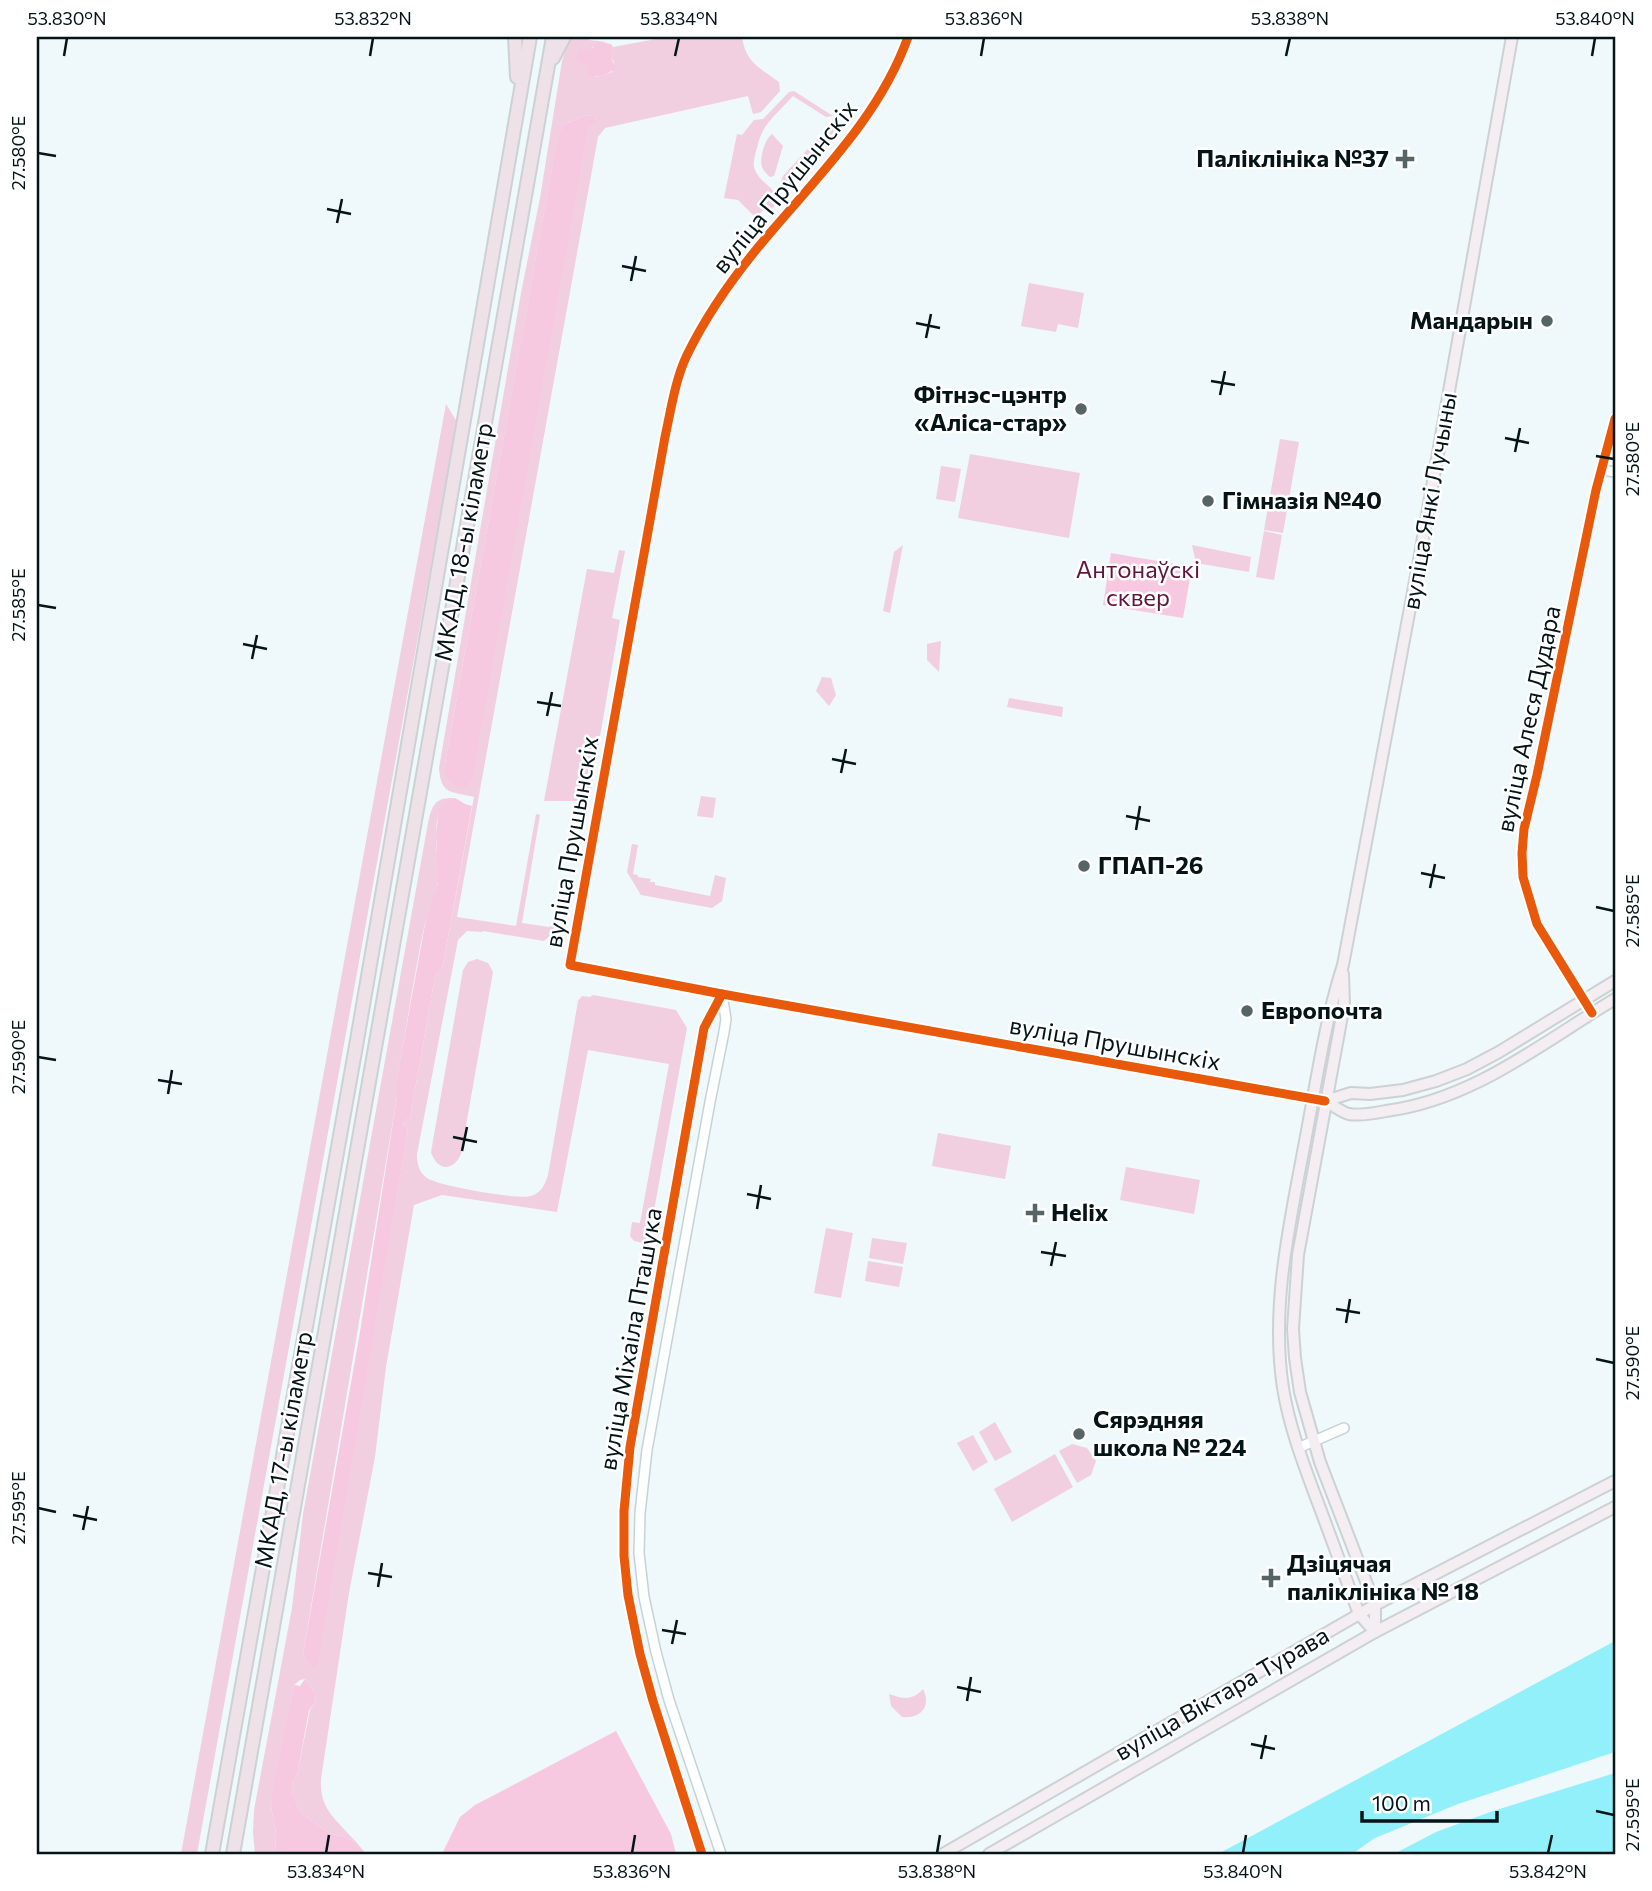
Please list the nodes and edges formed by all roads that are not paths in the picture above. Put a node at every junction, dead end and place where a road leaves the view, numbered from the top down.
1 (515, 37) edge
2 (530, 37) edge
3 (553, 37) edge
4 (564, 37) edge
5 (908, 37) edge
6 (1512, 37) edge
7 (547, 71) junction
8 (515, 119) junction
9 (1615, 419) edge
10 (1602, 470) junction
11 (1615, 472) edge
12 (1343, 965) junction
13 (1615, 981) edge
14 (722, 994) junction
15 (1615, 999) edge
16 (1584, 1000) junction
17 (1592, 1013) junction
18 (356, 1046) joint
19 (375, 1048) joint
20 (1312, 1099) junction
21 (1325, 1101) junction
22 (1344, 1428) dead end
23 (1314, 1441) junction
24 (1298, 1448) junction
25 (1615, 1481) edge
26 (1615, 1507) edge
27 (1375, 1605) junction
28 (1359, 1614) junction
29 (1375, 1632) junction
30 (212, 1854) edge
31 (233, 1854) edge
32 (702, 1854) edge
33 (721, 1854) edge
34 (943, 1854) edge
35 (989, 1854) edge

1 - 8 highway
2 - 8 highway, МКАД, 18-ы кіламетр
3 - 7 highway, МКАД, 18-ы кіламетр
4 - 7 highway
5 - 14 street, вуліца Прушынскіх
6 - 12 main road, вуліца Янкі Лучыны
7 - 19 highway, МКАД, 18-ы кіламетр
8 - 18 highway, МКАД, 18-ы кіламетр
9 - 10 street, вуліца Алеся Дудара
10 - 11 street
10 - 16 street, вуліца Алеся Дудара
12 - 20 main road, вуліца Янкі Лучыны
12 - 21 main road, вуліца Янкі Лучыны
13 - 16 main road
14 - 20 street, вуліца Прушынскіх
14 - 32 street, вуліца Міхаіла Пташука
14 - 33 street, вуліца Міхаіла Пташука
15 - 17 main road
16 - 17 street, вуліца Алеся Дудара
16 - 21 main road
17 - 21 main road
18 - 30 highway, МКАД, 17-ы кіламетр
19 - 31 highway, МКАД, 17-ы кіламетр
20 - 21 street, вуліца Прушынскіх
20 - 24 main road, вуліца Янкі Лучыны
21 - 23 main road, вуліца Янкі Лучыны
22 - 23 street
23 - 24 street
23 - 27 main road, вуліца Янкі Лучыны
24 - 28 main road, вуліца Янкі Лучыны
25 - 27 main road, вуліца Віктара Турава
26 - 29 main road, вуліца Віктара Турава
27 - 28 main road, вуліца Віктара Турава
27 - 29 main road, вуліца Янкі Лучыны
28 - 29 main road, вуліца Янкі Лучыны
28 - 34 main road, вуліца Віктара Турава
29 - 35 main road, вуліца Віктара Турава

